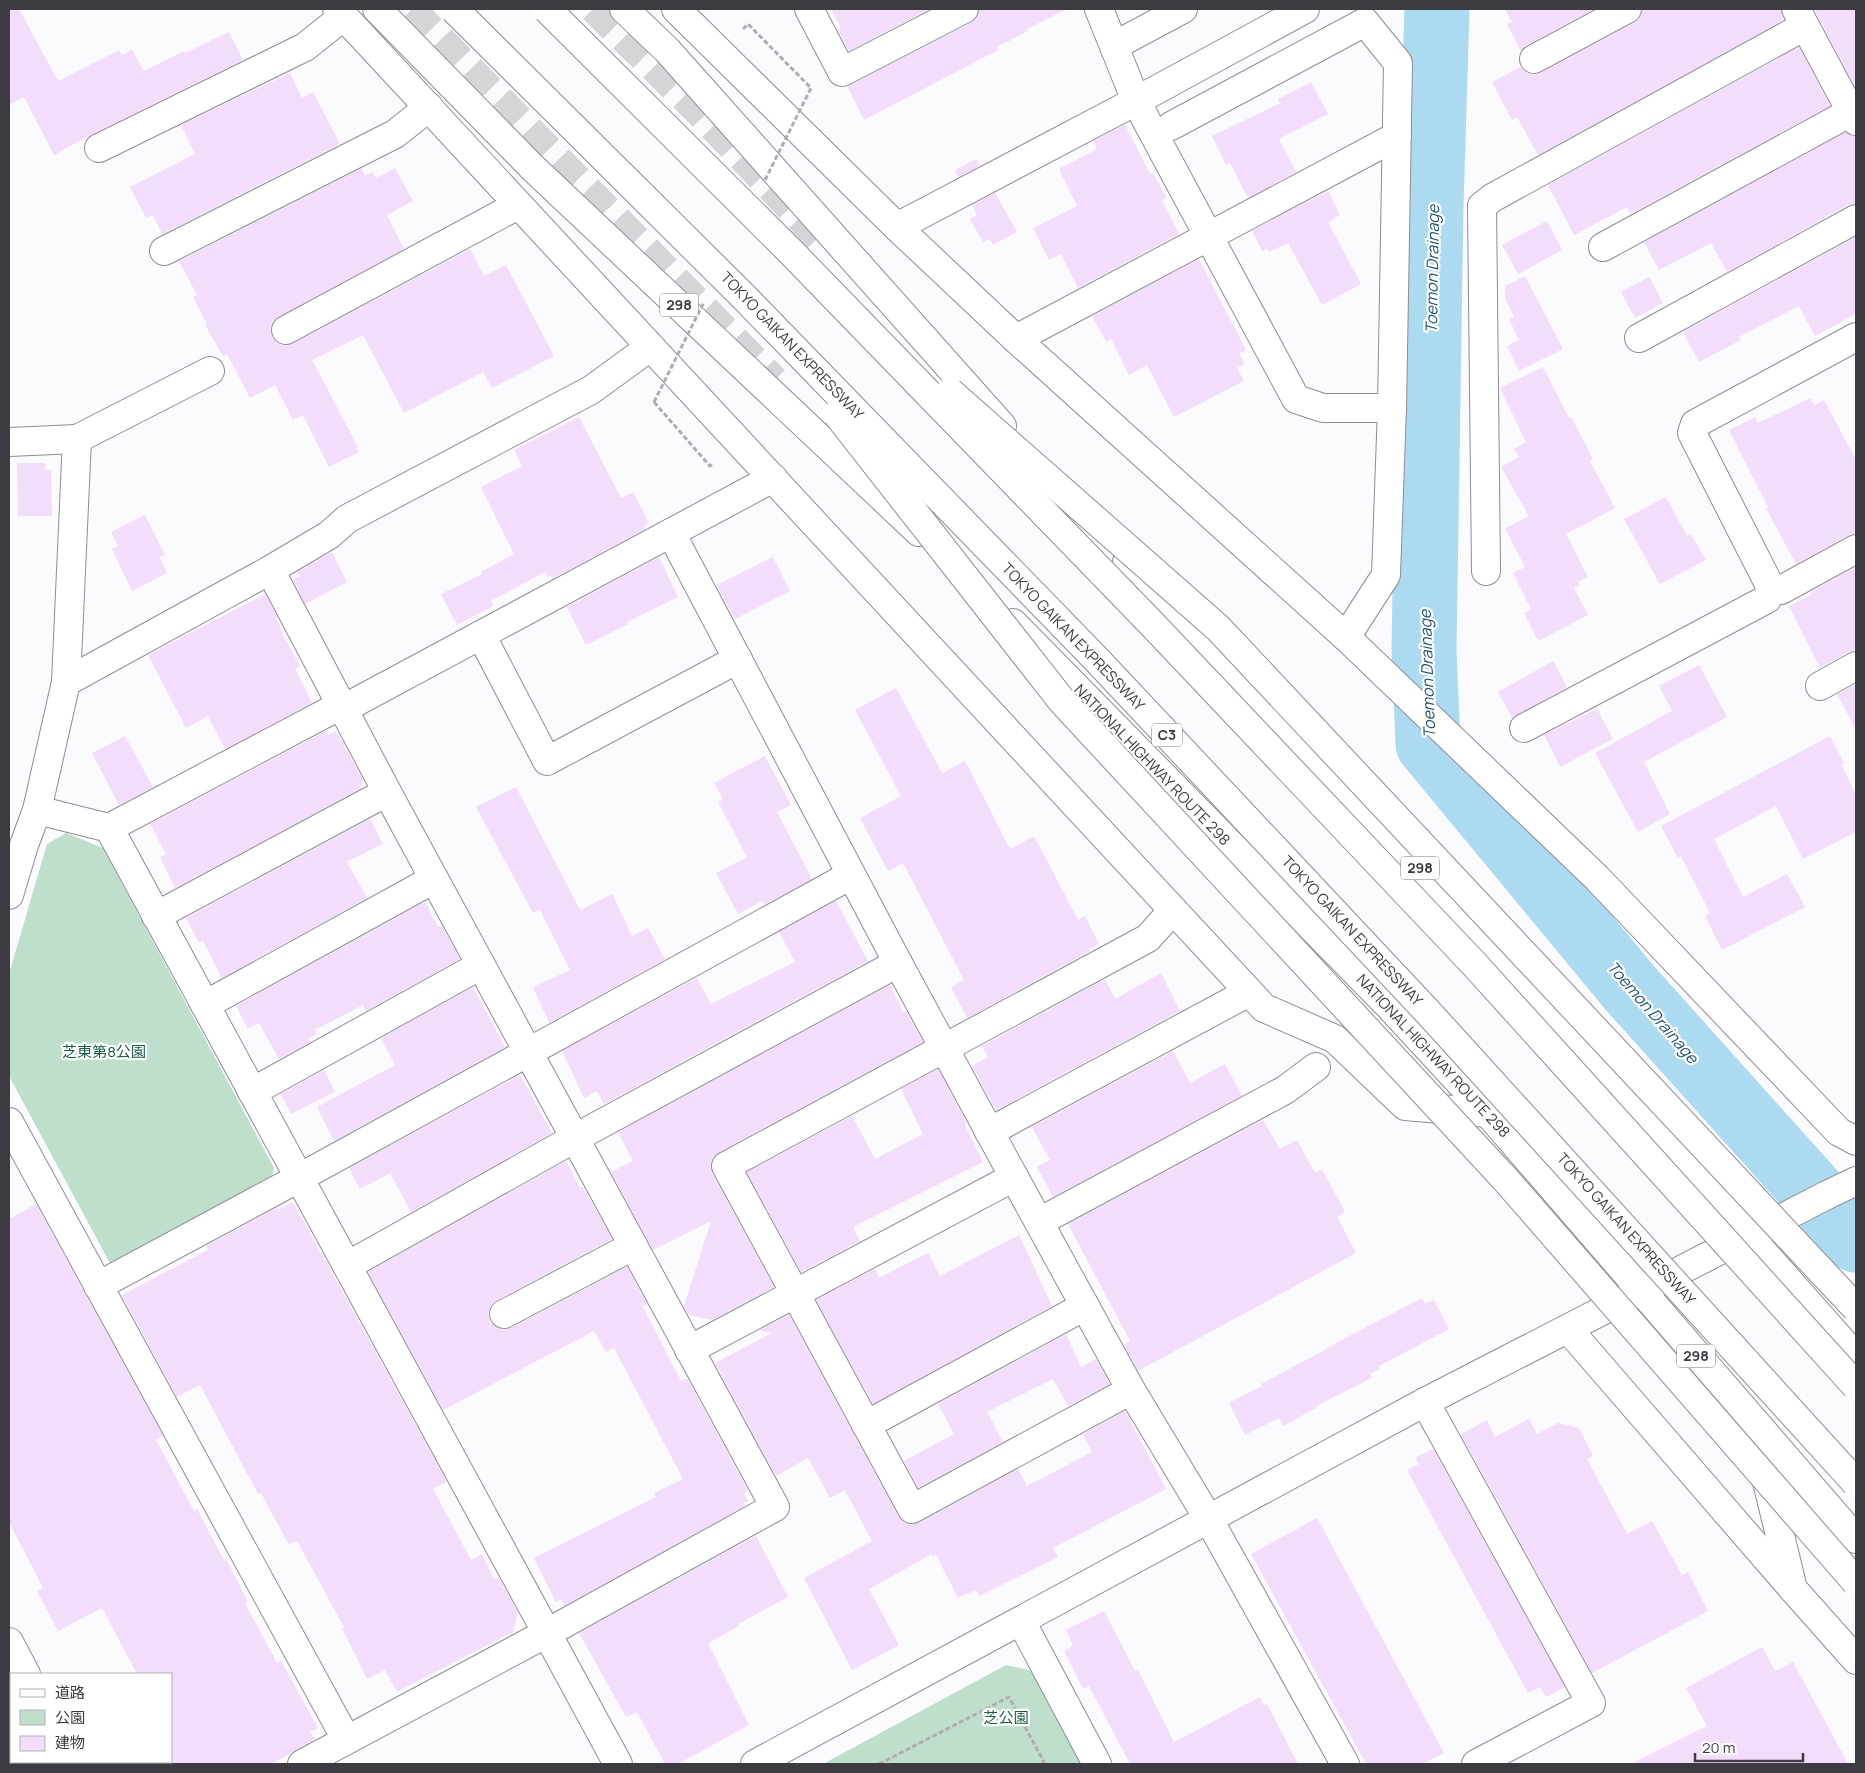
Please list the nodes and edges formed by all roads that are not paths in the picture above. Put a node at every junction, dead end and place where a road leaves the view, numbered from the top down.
1 (377, 9) edge
2 (454, 9) edge
3 (547, 9) edge
4 (624, 9) edge
5 (676, 9) edge
6 (809, 9) edge
7 (964, 9) edge
8 (1099, 9) edge
9 (1183, 9) edge
10 (1305, 9) edge
11 (1627, 9) edge
12 (340, 12) edge
13 (1800, 18) edge
14 (1114, 46) junction
15 (1534, 59) dead end
16 (1136, 101) junction
17 (429, 107) junction
18 (1853, 111) edge
19 (1171, 126) dead end
20 (1396, 136) junction
21 (100, 148) dead end
22 (518, 205) junction
23 (1856, 220) edge
24 (897, 227) junction
25 (1208, 238) junction
26 (1603, 246) dead end
27 (164, 251) dead end
28 (793, 254) junction
29 (744, 297) junction
30 (286, 330) dead end
31 (1856, 337) edge
32 (1640, 338) dead end
33 (1016, 339) junction
34 (650, 347) junction
35 (210, 371) dead end
36 (1392, 408) junction
37 (77, 439) junction
38 (9, 442) edge
39 (774, 478) junction
40 (671, 533) junction
41 (1856, 549) edge
42 (270, 570) junction
43 (1486, 571) dead end
44 (1771, 588) junction
45 (480, 635) junction
46 (1346, 637) junction
47 (738, 659) junction
48 (1856, 666) edge
49 (66, 682) junction
50 (1820, 686) dead end
51 (342, 707) junction
52 (1524, 728) dead end
53 (387, 792) junction
54 (37, 810) junction
55 (109, 828) junction
56 (851, 875) junction
57 (434, 879) junction
58 (9, 895) edge
59 (1173, 910) junction
60 (156, 916) junction
61 (898, 963) junction
62 (480, 965) junction
63 (1249, 992) junction
64 (205, 1005) junction
65 (944, 1049) junction
66 (528, 1052) junction
67 (1316, 1067) dead end
68 (252, 1092) junction
69 (1488, 1113) junction
70 (9, 1122) edge
71 (989, 1132) junction
72 (575, 1138) junction
73 (1856, 1142) edge
74 (1014, 1177) junction
75 (299, 1178) junction
76 (1856, 1181) edge
77 (1038, 1222) junction
78 (1749, 1235) junction
79 (633, 1246) junction
80 (346, 1266) junction
81 (98, 1286) junction
82 (1641, 1291) junction
83 (795, 1294) junction
84 (1085, 1306) junction
85 (1856, 1308) edge
86 (504, 1314) dead end
87 (1568, 1329) junction
88 (689, 1350) junction
89 (1856, 1357) edge
90 (1856, 1386) edge
91 (1131, 1390) junction
92 (1425, 1402) junction
93 (1752, 1420) junction
94 (866, 1425) junction
95 (1856, 1483) edge
96 (1208, 1518) junction
97 (1856, 1539) edge
98 (1856, 1582) edge
99 (1793, 1589) junction
100 (1021, 1621) junction
101 (547, 1633) junction
102 (9, 1642) edge
103 (1856, 1660) edge
104 (25, 1673) edge
105 (346, 1740) junction
106 (302, 1764) edge
107 (618, 1764) edge
108 (755, 1764) edge
109 (1097, 1764) edge
110 (1344, 1764) edge
111 (1476, 1764) edge

1 - 69 main road, NATIONAL HIGHWAY ROUTE 298 / 298
2 - 29 main road, TOKYO GAIKAN EXPRESSWAY / C3, bridge
3 - 28 main road, bridge
4 - 78 main road, 298
5 - 24 main road
6 - 7 main road
8 - 14 main road
9 - 14 main road
10 - 16 main road
11 - 15 main road
12 - 17 main road
12 - 21 main road
13 - 18 main road
13 - 43 main road
14 - 16 main road
16 - 24 main road
16 - 25 main road
17 - 22 main road
17 - 27 main road
18 - 26 main road
19 - 20 main road
20 - 25 main road
20 - 36 main road
22 - 30 main road
22 - 34 main road
23 - 32 main road
24 - 33 main road
25 - 33 main road
25 - 36 main road
28 - 85 main road, bridge
28 - 90 main road, bridge
29 - 95 main road, TOKYO GAIKAN EXPRESSWAY / C3, bridge
29 - 98 main road, bridge
31 - 44 main road
33 - 46 main road
34 - 39 main road
34 - 42 main road
35 - 37 main road
36 - 46 main road
37 - 38 main road
37 - 49 main road
39 - 40 main road
39 - 59 main road
40 - 45 main road
40 - 47 main road
41 - 44 main road
42 - 49 main road
42 - 51 main road
44 - 52 main road
45 - 47 main road
45 - 51 main road
46 - 73 main road
47 - 56 main road
48 - 50 main road
49 - 54 main road
51 - 53 main road
51 - 55 main road
53 - 57 main road
53 - 60 main road
54 - 55 main road
54 - 58 main road
55 - 60 main road
56 - 61 main road
56 - 66 main road
57 - 62 main road
57 - 64 main road
59 - 63 main road
59 - 65 main road
60 - 64 main road
61 - 65 main road
61 - 72 main road
62 - 66 main road
62 - 68 main road
63 - 69 main road
63 - 71 main road
64 - 68 main road
65 - 71 main road
65 - 83 main road
66 - 72 main road
66 - 75 main road
67 - 77 main road
68 - 75 main road
69 - 82 main road, NATIONAL HIGHWAY ROUTE 298 / 298
70 - 81 main road
71 - 74 main road
72 - 79 main road
72 - 80 main road
74 - 77 main road
74 - 83 main road
75 - 80 main road
75 - 81 main road
76 - 78 main road
77 - 84 main road
78 - 82 main road
78 - 89 main road, 298
79 - 86 main road
79 - 88 main road
80 - 101 main road
81 - 105 main road
82 - 87 main road
82 - 93 main road, NATIONAL HIGHWAY ROUTE 298 / 298
83 - 88 main road
83 - 94 main road
84 - 91 main road
84 - 94 main road
87 - 92 main road
87 - 99 main road
88 - 101 main road
91 - 94 main road
91 - 96 main road
92 - 96 main road
92 - 111 main road
93 - 97 main road, NATIONAL HIGHWAY ROUTE 298 / 298
93 - 99 main road
96 - 100 main road
96 - 110 main road
99 - 103 main road
100 - 108 main road
100 - 109 main road
101 - 105 main road
101 - 107 main road
102 - 104 main road
105 - 106 main road

